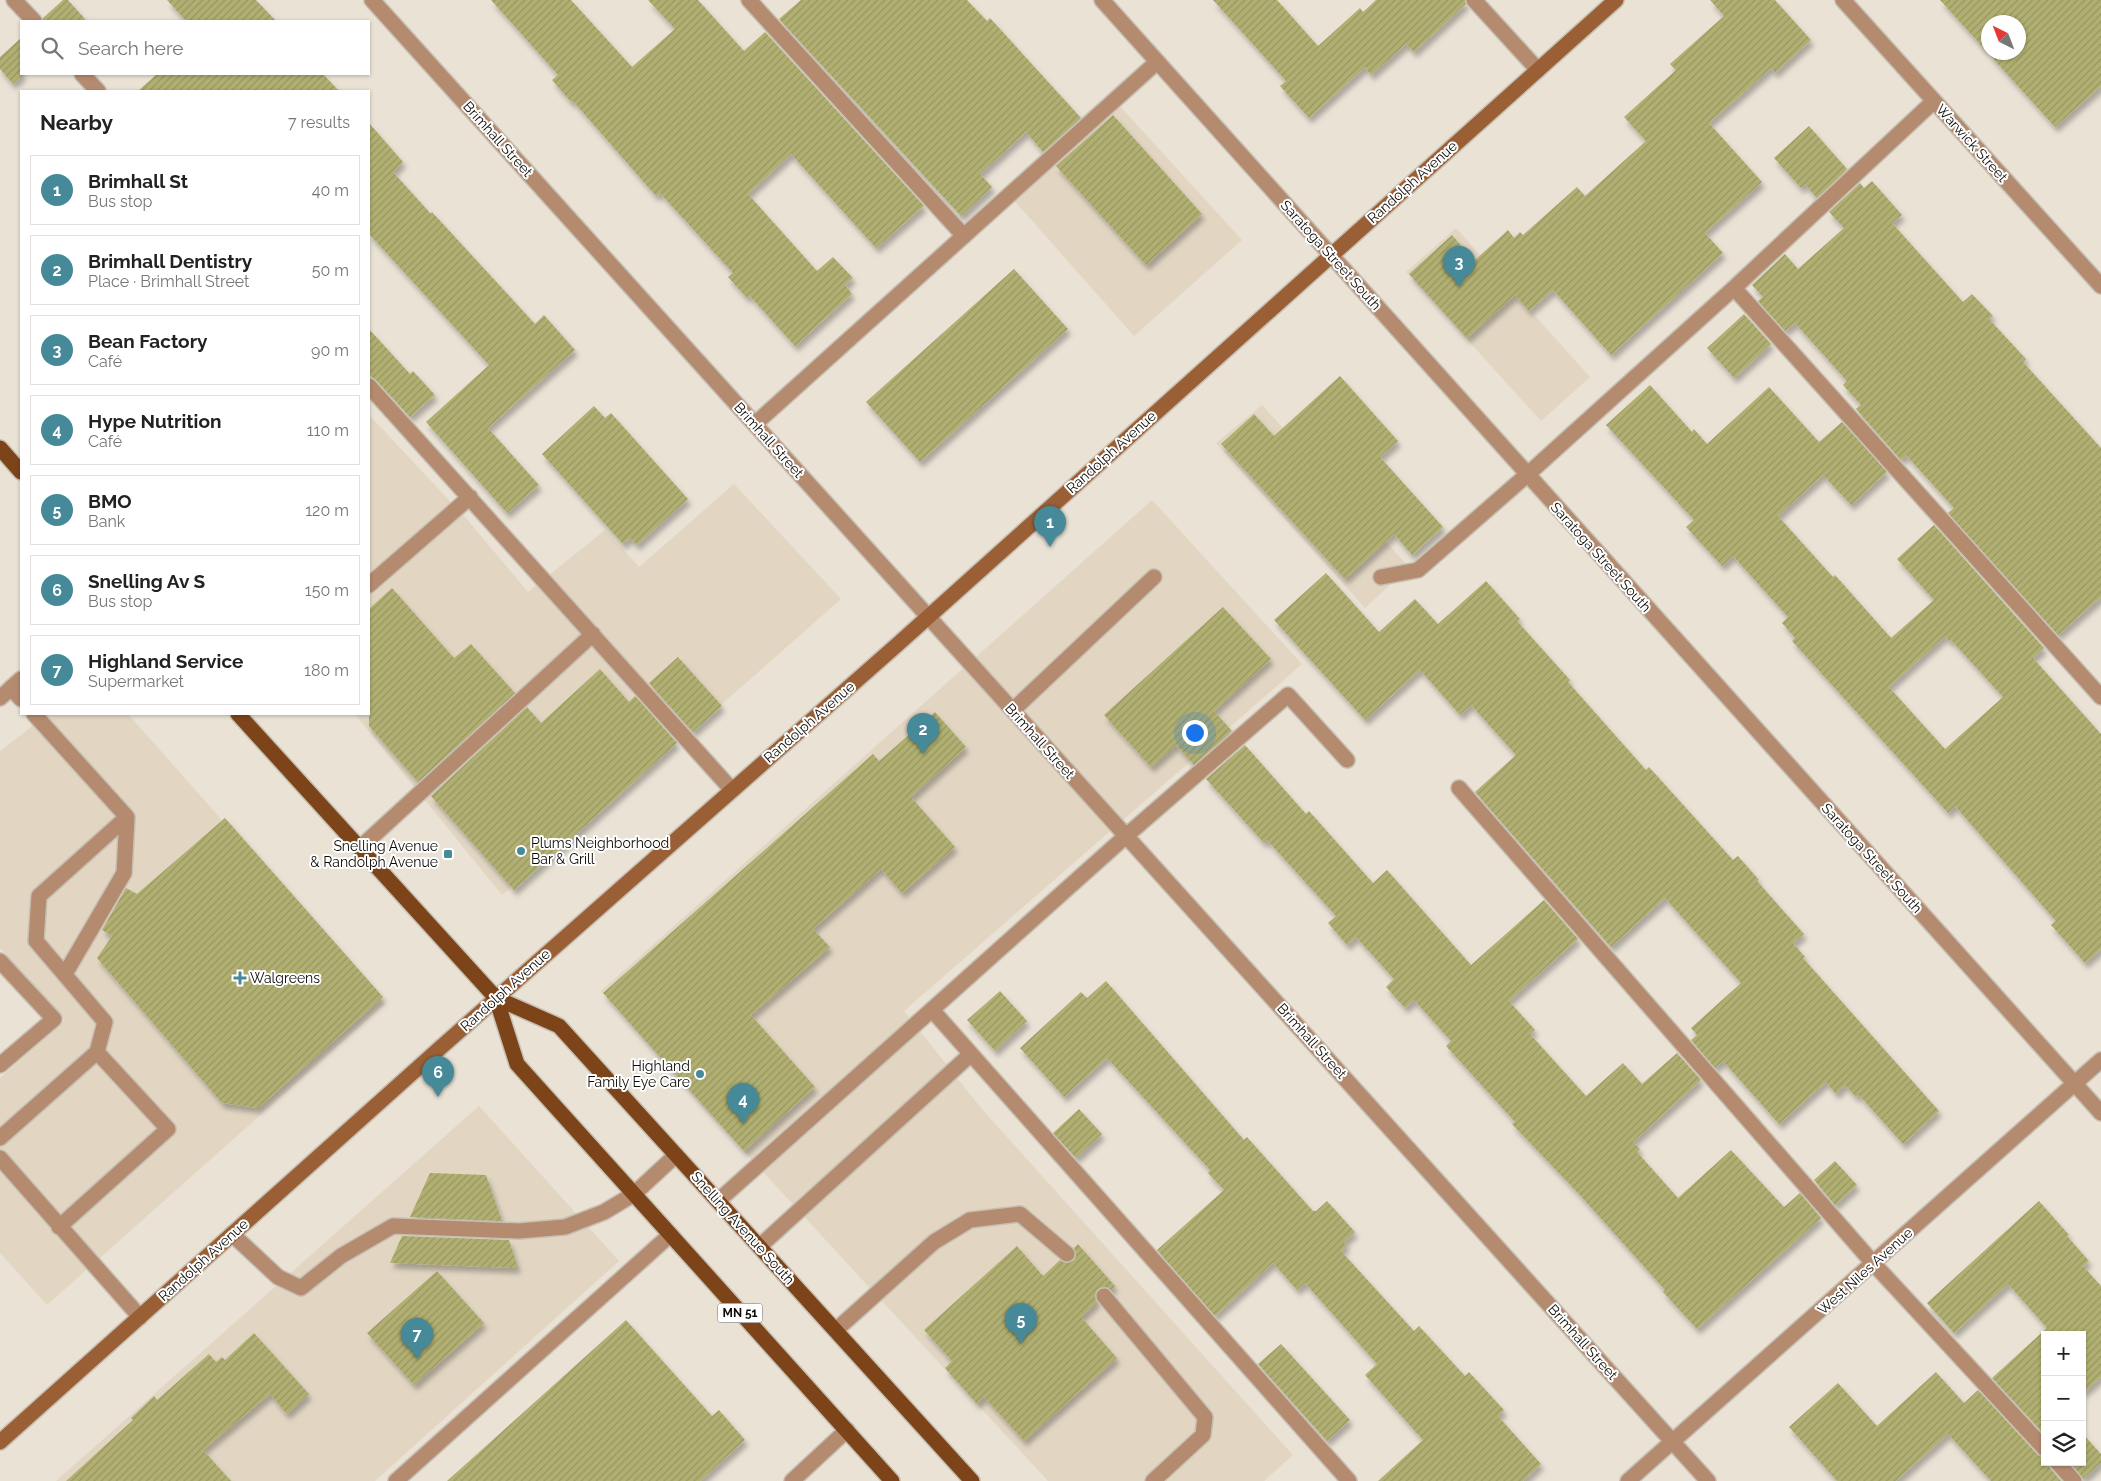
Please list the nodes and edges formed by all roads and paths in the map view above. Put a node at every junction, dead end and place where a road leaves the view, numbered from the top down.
1 (14, 0) edge
2 (372, 0) edge
3 (749, 0) edge
4 (1102, 0) edge
5 (1474, 0) edge
6 (1616, 0) edge
7 (1843, 0) edge
8 (33, 20) edge
9 (1157, 62) junction
10 (1538, 70) junction
11 (83, 75) edge
12 (97, 90) edge
13 (1934, 101) junction
14 (964, 236) junction
15 (1330, 255) junction
16 (2101, 286) edge
17 (1734, 288) junction
18 (370, 387) edge
19 (755, 424) junction
20 (0, 448) edge
21 (20, 471) edge
22 (1528, 474) junction
23 (470, 497) junction
24 (1154, 576) dead end
25 (1381, 577) dead end
26 (370, 584) edge
27 (928, 617) junction
28 (593, 634) junction
29 (2101, 696) edge
30 (1012, 710) junction
31 (35, 715) edge
32 (239, 715) edge
33 (1348, 760) dead end
34 (1460, 788) dead end
35 (732, 790) junction
36 (127, 817) junction
37 (1126, 836) junction
38 (361, 847) junction
39 (0, 961) edge
40 (65, 974) junction
41 (496, 998) junction
42 (932, 1011) junction
43 (97, 1052) junction
44 (971, 1054) junction
45 (2101, 1060) edge
46 (0, 1065) edge
47 (2074, 1084) junction
48 (2101, 1113) edge
49 (0, 1138) edge
50 (676, 1155) junction
51 (0, 1158) edge
52 (634, 1194) junction
53 (718, 1201) junction
54 (59, 1227) junction
55 (232, 1234) junction
56 (670, 1235) junction
57 (760, 1246) junction
58 (1067, 1254) dead end
59 (1873, 1263) junction
60 (1104, 1296) dead end
61 (140, 1316) junction
62 (836, 1330) junction
63 (847, 1430) junction
64 (1672, 1441) junction
65 (0, 1442) edge
66 (2041, 1445) edge
67 (2061, 1466) edge
68 (396, 1481) edge
69 (792, 1481) edge
70 (892, 1481) edge
71 (972, 1481) edge
72 (1153, 1481) edge
73 (1349, 1481) edge
74 (1628, 1481) edge
75 (1708, 1481) edge
76 (2074, 1481) edge

1 - 8 street
2 - 19 street, Brimhall Street
3 - 14 street
4 - 9 street, Saratoga Street South
5 - 10 street
6 - 10 main road, Randolph Avenue
7 - 13 street, Warwick Street
9 - 14 street
9 - 15 street, Saratoga Street South
10 - 15 main road, Randolph Avenue
11 - 12 street
13 - 16 street, Warwick Street
13 - 17 street
14 - 19 street
15 - 22 street, Saratoga Street South
15 - 27 main road, Randolph Avenue
17 - 22 street
17 - 29 street
18 - 23 street
19 - 27 street, Brimhall Street
20 - 21 main road
22 - 25 street
22 - 47 street, Saratoga Street South
23 - 26 street
23 - 28 street
24 - 30 street
27 - 30 street, Brimhall Street
27 - 35 main road, Randolph Avenue
28 - 35 street
28 - 38 street
30 - 37 street, Brimhall Street
31 - 36 street
32 - 38 main road, Snelling Avenue South / MN 51
33 - 37 street
34 - 59 street
35 - 41 main road, Randolph Avenue
36 - 40 street
36 - 40 street
37 - 42 street
37 - 64 street, Brimhall Street
38 - 41 main road, Snelling Avenue South / MN 51
39 - 46 street
40 - 43 street
41 - 50 main road, Snelling Avenue South / MN 51
41 - 52 main road, Snelling Avenue South / MN 51
41 - 55 main road, Randolph Avenue
42 - 44 street
42 - 53 street
43 - 49 street
43 - 54 street
44 - 57 street
44 - 73 street
45 - 47 street, West Niles Avenue
47 - 48 street, Saratoga Street South
47 - 59 street, West Niles Avenue
50 - 52 street
50 - 53 main road, Snelling Avenue South / MN 51
51 - 54 street
52 - 55 street
52 - 56 main road, Snelling Avenue South / MN 51
53 - 57 main road, Snelling Avenue South / MN 51
54 - 61 street
55 - 61 main road, Randolph Avenue
56 - 63 main road, Snelling Avenue South / MN 51
56 - 68 street
57 - 62 main road, Snelling Avenue South / MN 51
58 - 62 street
59 - 64 street, West Niles Avenue
59 - 66 street
60 - 72 street
61 - 65 main road, Randolph Avenue
62 - 71 main road, Snelling Avenue South / MN 51
63 - 69 street
63 - 70 main road, Snelling Avenue South / MN 51
64 - 74 street, West Niles Avenue
64 - 75 street, Brimhall Street
67 - 76 street

